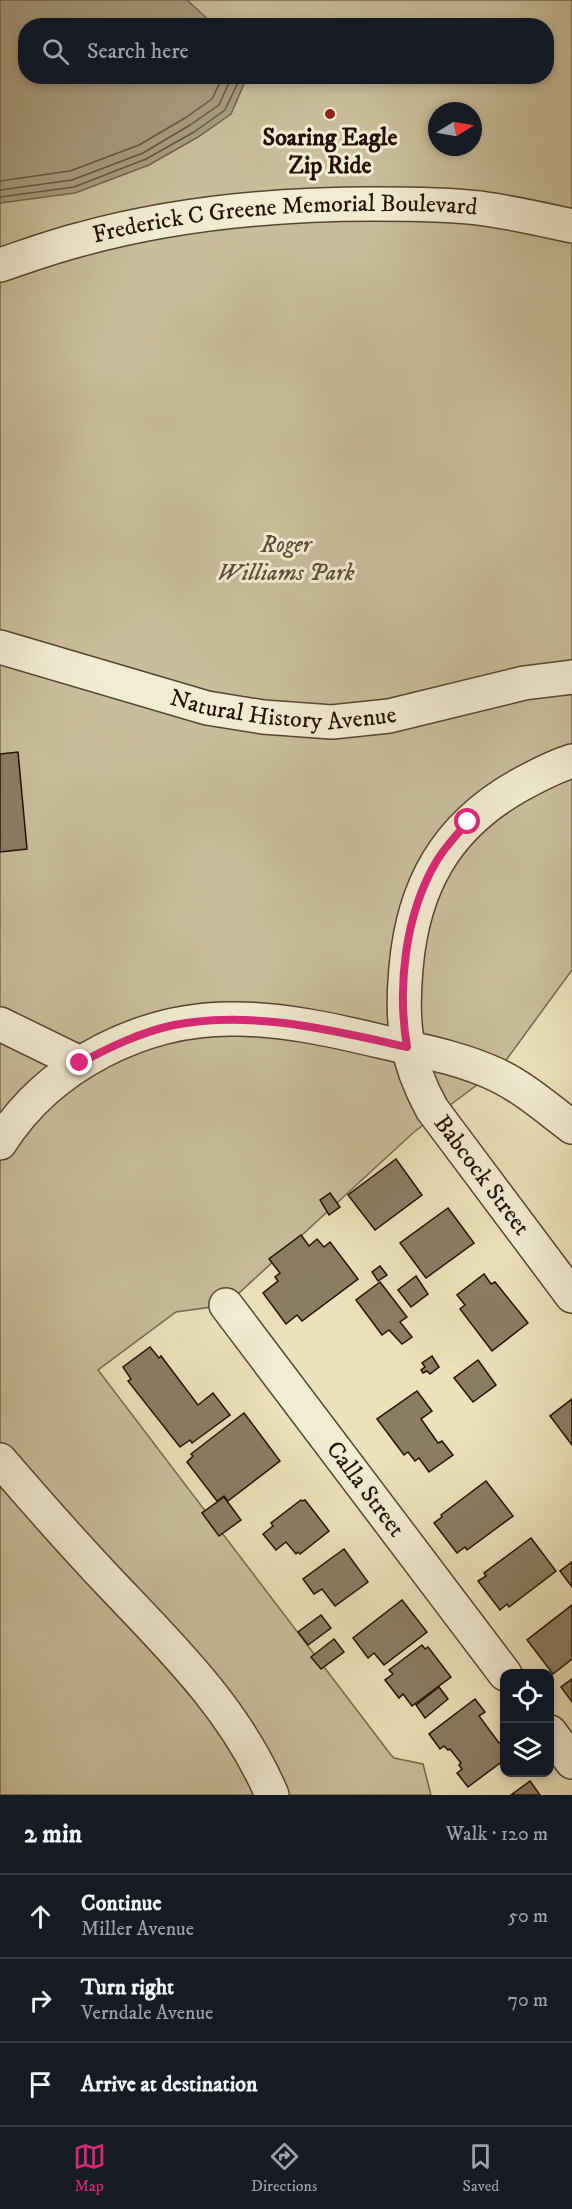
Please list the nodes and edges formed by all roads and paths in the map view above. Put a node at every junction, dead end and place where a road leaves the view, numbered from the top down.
1 (572, 226) edge
2 (0, 265) edge
3 (0, 647) edge
4 (572, 677) edge
5 (572, 761) edge
6 (0, 1024) edge
7 (407, 1047) junction
8 (80, 1063) junction
9 (572, 1127) edge
10 (0, 1143) edge
11 (572, 1296) edge
12 (226, 1305) dead end
13 (0, 1460) edge
14 (501, 1669) edge
15 (554, 1739) edge
16 (572, 1762) edge
17 (272, 1795) edge

1 - 2 street, Frederick C Greene Memorial Boulevard
3 - 4 street, Natural History Avenue
5 - 7 street, Babcock Street
6 - 8 street
7 - 8 street
7 - 9 street
7 - 11 street, Babcock Street
8 - 10 street
12 - 14 street, Calla Street
13 - 17 street
15 - 16 street

